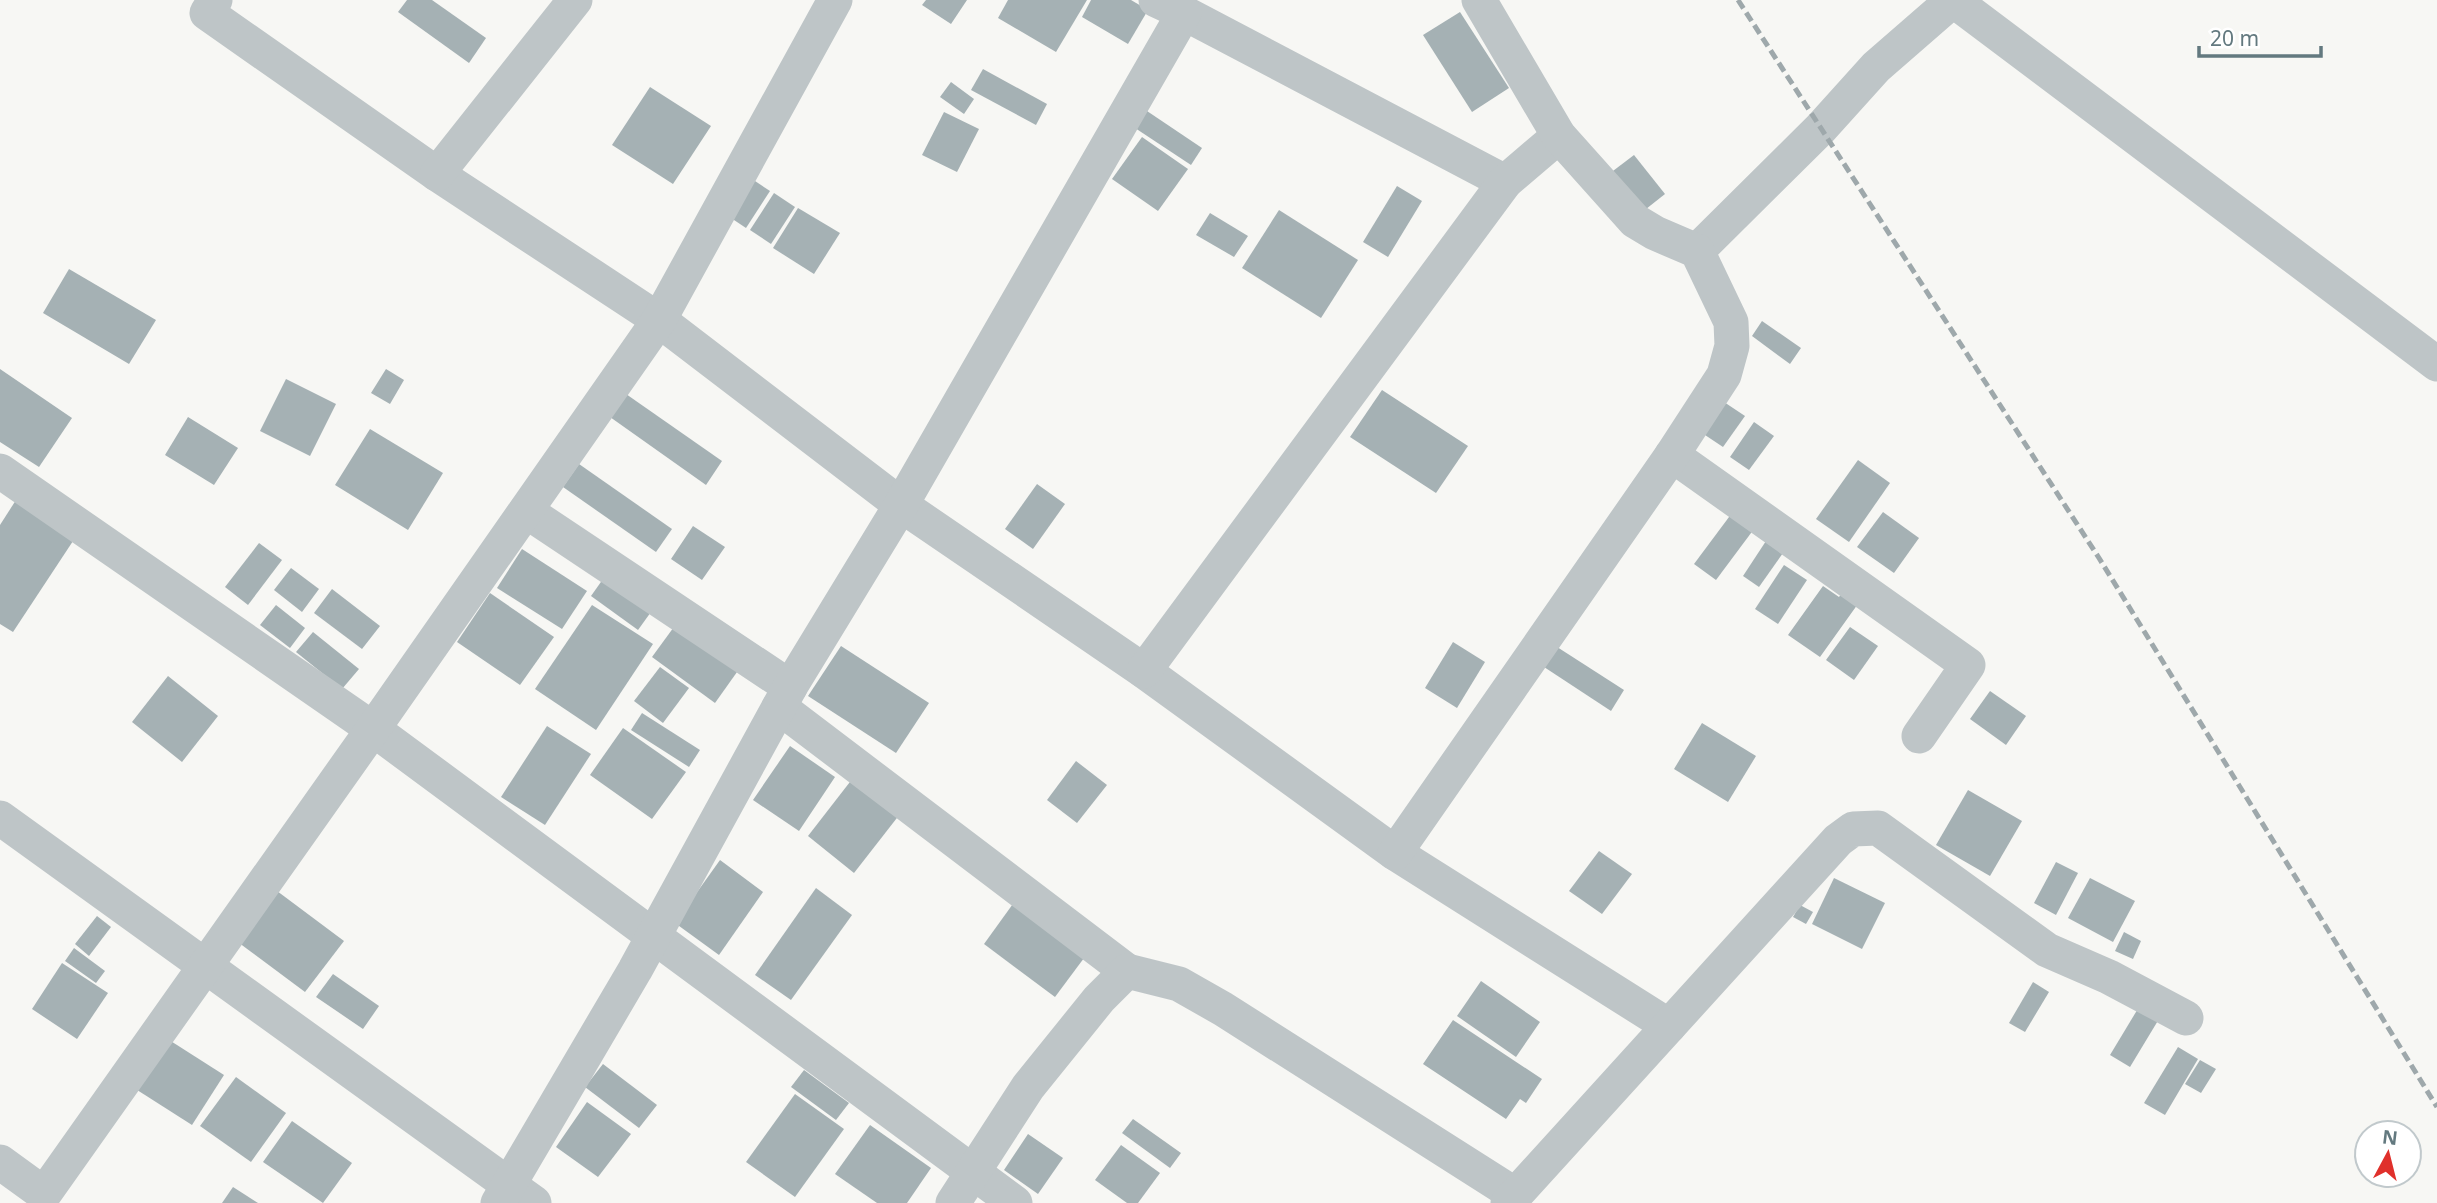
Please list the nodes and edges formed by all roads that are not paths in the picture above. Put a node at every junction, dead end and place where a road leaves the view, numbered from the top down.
1 (575, 0) edge
2 (835, 0) edge
3 (1479, 0) edge
4 (203, 4) edge
5 (1177, 6) edge
6 (1559, 136) junction
7 (437, 174) junction
8 (1505, 182) junction
9 (1697, 251) junction
10 (659, 320) junction
11 (2437, 364) edge
12 (1672, 455) junction
13 (0, 471) edge
14 (901, 505) junction
15 (526, 512) junction
16 (1144, 671) junction
17 (785, 697) junction
18 (373, 729) junction
19 (1919, 736) dead end
20 (0, 818) edge
21 (1395, 853) junction
22 (654, 936) junction
23 (207, 966) junction
24 (1127, 971) junction
25 (2186, 1018) dead end
26 (1669, 1026) junction
27 (0, 1162) edge
28 (974, 1173) junction
29 (513, 1197) edge
30 (50, 1199) edge
31 (1511, 1199) edge
32 (953, 1203) edge
33 (1015, 1203) edge

1 - 7 street
2 - 10 street
3 - 6 street
4 - 7 street
5 - 8 street
5 - 14 street
6 - 8 street
6 - 9 street
7 - 10 street
8 - 16 street
9 - 11 street
9 - 12 street
10 - 14 street
10 - 15 street
12 - 19 street
12 - 21 street
13 - 18 street
14 - 16 street
14 - 17 street
15 - 17 street
15 - 18 street
16 - 21 street
17 - 22 street
17 - 24 street
18 - 22 street
18 - 23 street
20 - 23 street
21 - 26 street
22 - 28 street
22 - 29 street
23 - 29 street
23 - 30 street
24 - 28 street
24 - 31 street
25 - 26 street
26 - 31 street
27 - 30 street
28 - 32 street
28 - 33 street

